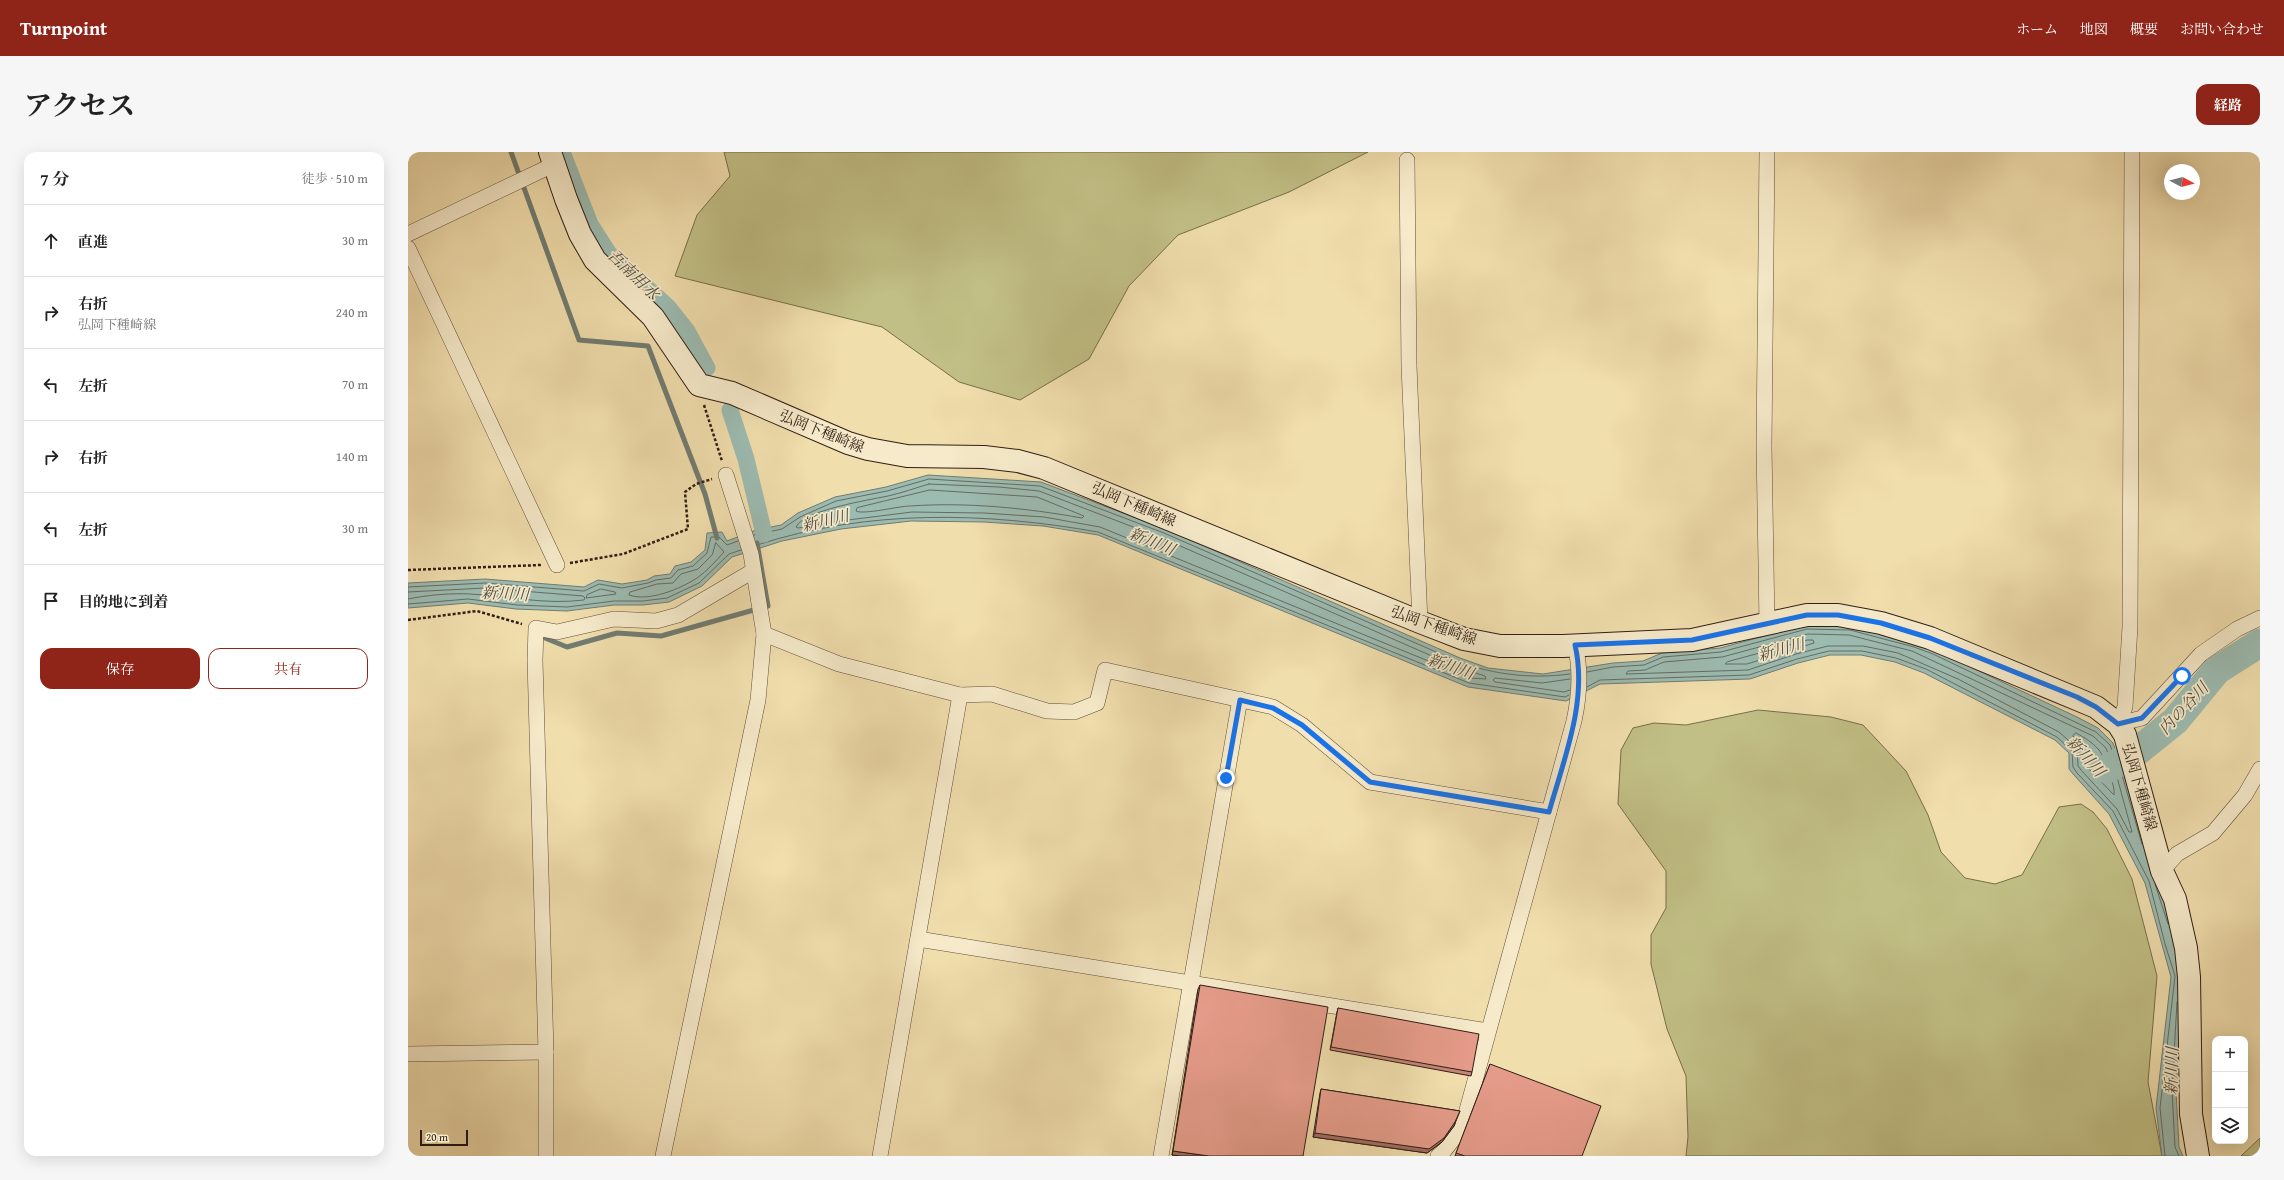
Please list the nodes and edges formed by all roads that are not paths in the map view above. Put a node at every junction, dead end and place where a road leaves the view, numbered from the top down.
1 (1768, 152) edge
2 (2132, 152) edge
3 (552, 158) edge
4 (1407, 160) dead end
5 (408, 234) edge
6 (408, 248) edge
7 (726, 475) road end
8 (557, 565) road end
9 (753, 571) junction
10 (2260, 618) edge
11 (1420, 622) junction
12 (1768, 624) junction
13 (764, 634) junction
14 (1577, 650) junction
15 (960, 695) junction
16 (1240, 700) junction
17 (2122, 730) junction
18 (2260, 769) edge
19 (1549, 812) junction
20 (2162, 871) junction
21 (918, 939) junction
22 (1190, 982) junction
23 (1488, 1031) junction
24 (546, 1052) junction
25 (408, 1054) edge
26 (546, 1156) edge
27 (663, 1156) edge
28 (880, 1156) edge
29 (1161, 1156) edge
30 (1438, 1156) edge
31 (2198, 1156) edge

1 - 12 street
2 - 17 street
3 - 5 street
3 - 11 main road, 弘岡下種崎線
4 - 11 street
6 - 8 street
7 - 9 street
9 - 13 street
9 - 24 street
10 - 17 street
11 - 14 main road, 弘岡下種崎線
12 - 14 main road, 弘岡下種崎線
12 - 17 main road, 弘岡下種崎線
13 - 15 street
13 - 27 street
14 - 19 street
15 - 16 street
15 - 21 street
16 - 19 street
16 - 22 street
17 - 20 main road, 弘岡下種崎線
18 - 20 street
19 - 23 street
20 - 31 main road, 弘岡下種崎線
21 - 22 street
21 - 28 street
22 - 23 street
22 - 29 street
23 - 30 street
24 - 25 street
24 - 26 street

